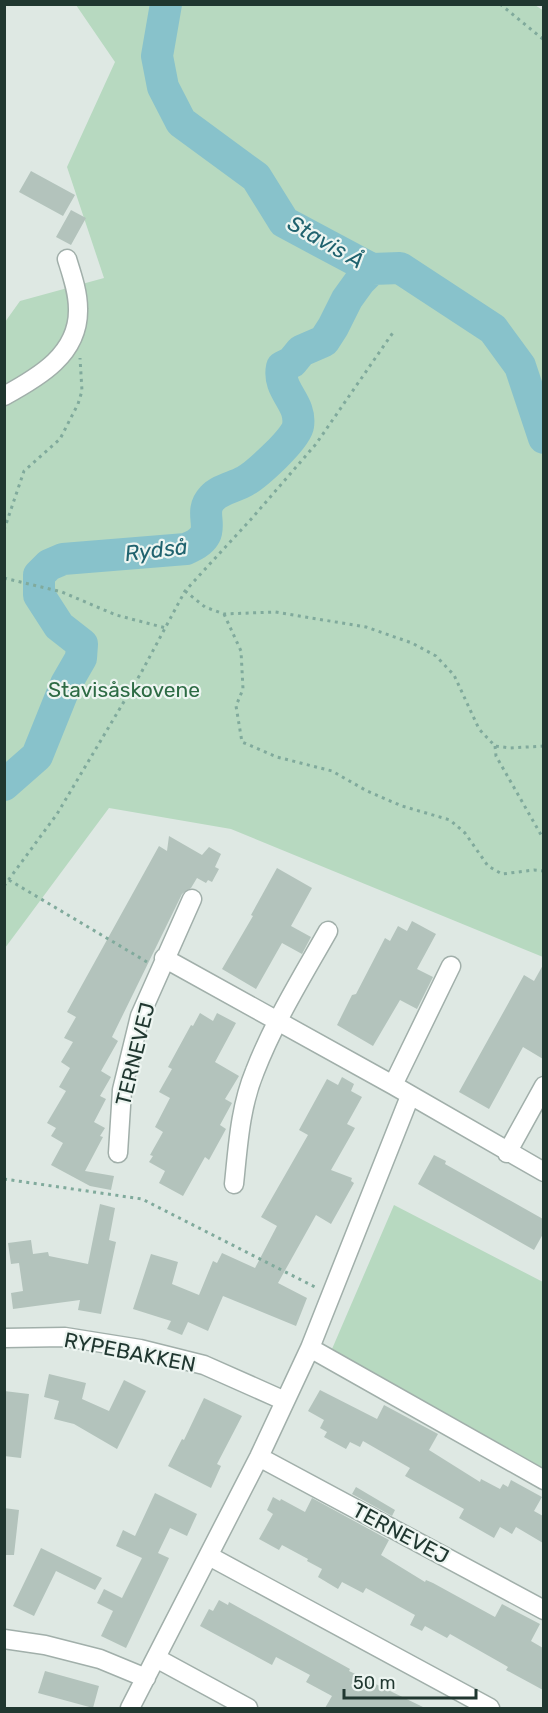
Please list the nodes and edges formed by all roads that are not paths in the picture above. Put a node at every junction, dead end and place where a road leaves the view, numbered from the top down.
1 (67, 259) dead end
2 (4, 396) edge
3 (192, 899) dead end
4 (328, 931) dead end
5 (164, 958) junction
6 (452, 966) dead end
7 (278, 1021) junction
8 (393, 1085) junction
9 (543, 1086) edge
10 (410, 1096) junction
11 (118, 1152) dead end
12 (507, 1153) junction
13 (543, 1172) edge
14 (234, 1184) dead end
15 (4, 1338) edge
16 (310, 1348) junction
17 (285, 1401) junction
18 (259, 1457) junction
19 (543, 1480) edge
20 (209, 1556) junction
21 (543, 1610) edge
22 (4, 1639) edge
23 (156, 1658) junction
24 (146, 1678) junction
25 (130, 1708) edge
26 (248, 1708) edge
27 (490, 1708) edge

1 - 2 street
3 - 5 street, TERNEVEJ
4 - 7 street
5 - 7 street
5 - 11 street, TERNEVEJ
6 - 8 street
7 - 8 street
7 - 14 street
8 - 10 street
9 - 12 street
10 - 12 street
10 - 16 street
12 - 13 street
15 - 17 street, RYPEBAKKEN
16 - 17 street
16 - 19 street
17 - 18 street
18 - 20 street
18 - 21 street, TERNEVEJ
20 - 23 street
20 - 27 street
22 - 24 street
23 - 24 street
23 - 26 street
24 - 25 street

